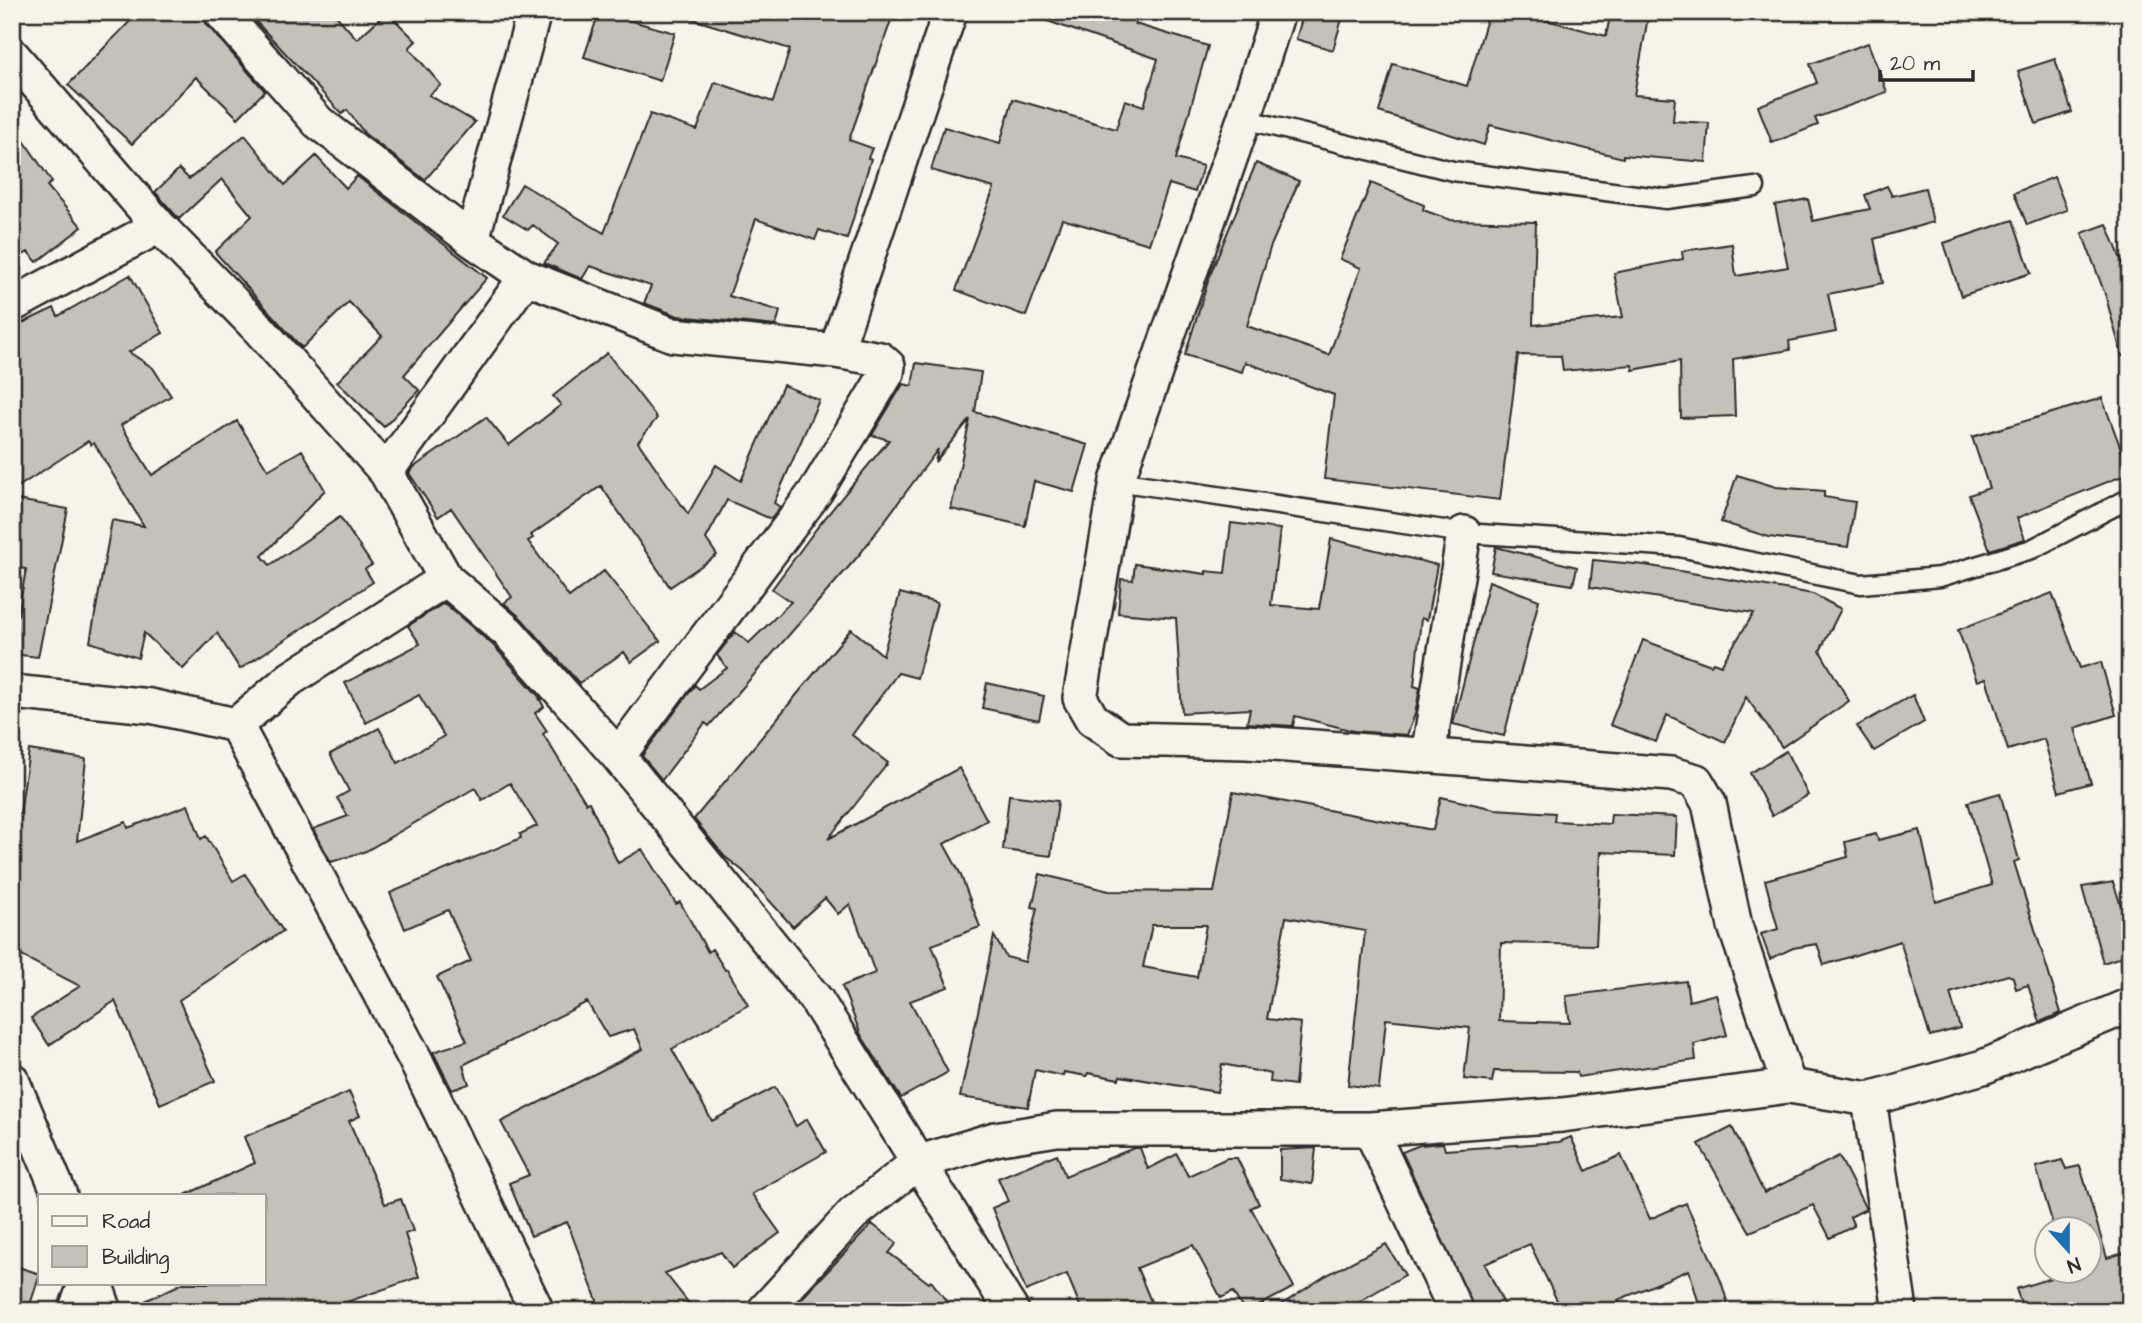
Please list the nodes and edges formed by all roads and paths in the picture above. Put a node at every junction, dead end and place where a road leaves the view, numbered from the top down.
1 (221, 12) edge
2 (534, 12) edge
3 (950, 12) edge
4 (1278, 12) edge
5 (12, 55) edge
6 (1244, 119) junction
7 (1755, 187) dead end
8 (159, 226) junction
9 (472, 240) junction
10 (526, 277) junction
11 (12, 305) edge
12 (836, 351) junction
13 (386, 472) junction
14 (1117, 481) junction
15 (2130, 498) edge
16 (1464, 533) junction
17 (446, 579) junction
18 (12, 692) edge
19 (236, 725) junction
20 (618, 756) junction
21 (1429, 756) junction
22 (2130, 1004) edge
23 (12, 1080) edge
24 (1788, 1086) junction
25 (1869, 1099) junction
26 (1370, 1129) junction
27 (917, 1163) junction
28 (60, 1194) edge
29 (86, 1284) edge
30 (95, 1284) edge
31 (75, 1311) edge
32 (105, 1311) edge
33 (537, 1311) edge
34 (764, 1311) edge
35 (1012, 1311) edge
36 (1456, 1311) edge
37 (1900, 1311) edge

1 - 9 street
2 - 9 street
3 - 12 street
4 - 6 street
5 - 8 street
6 - 7 lane
6 - 14 street
8 - 11 street
8 - 13 street
9 - 10 street
10 - 12 street
10 - 13 street
12 - 20 street
13 - 17 street
14 - 16 lane
14 - 21 street
15 - 16 lane
16 - 21 street
17 - 19 street
17 - 20 street
18 - 19 street
19 - 33 street
20 - 27 street
21 - 24 street
22 - 25 street
23 - 28 street
24 - 25 street
24 - 26 street
25 - 37 street
26 - 27 street
26 - 36 street
27 - 34 street
27 - 35 street
29 - 31 street
30 - 32 street

